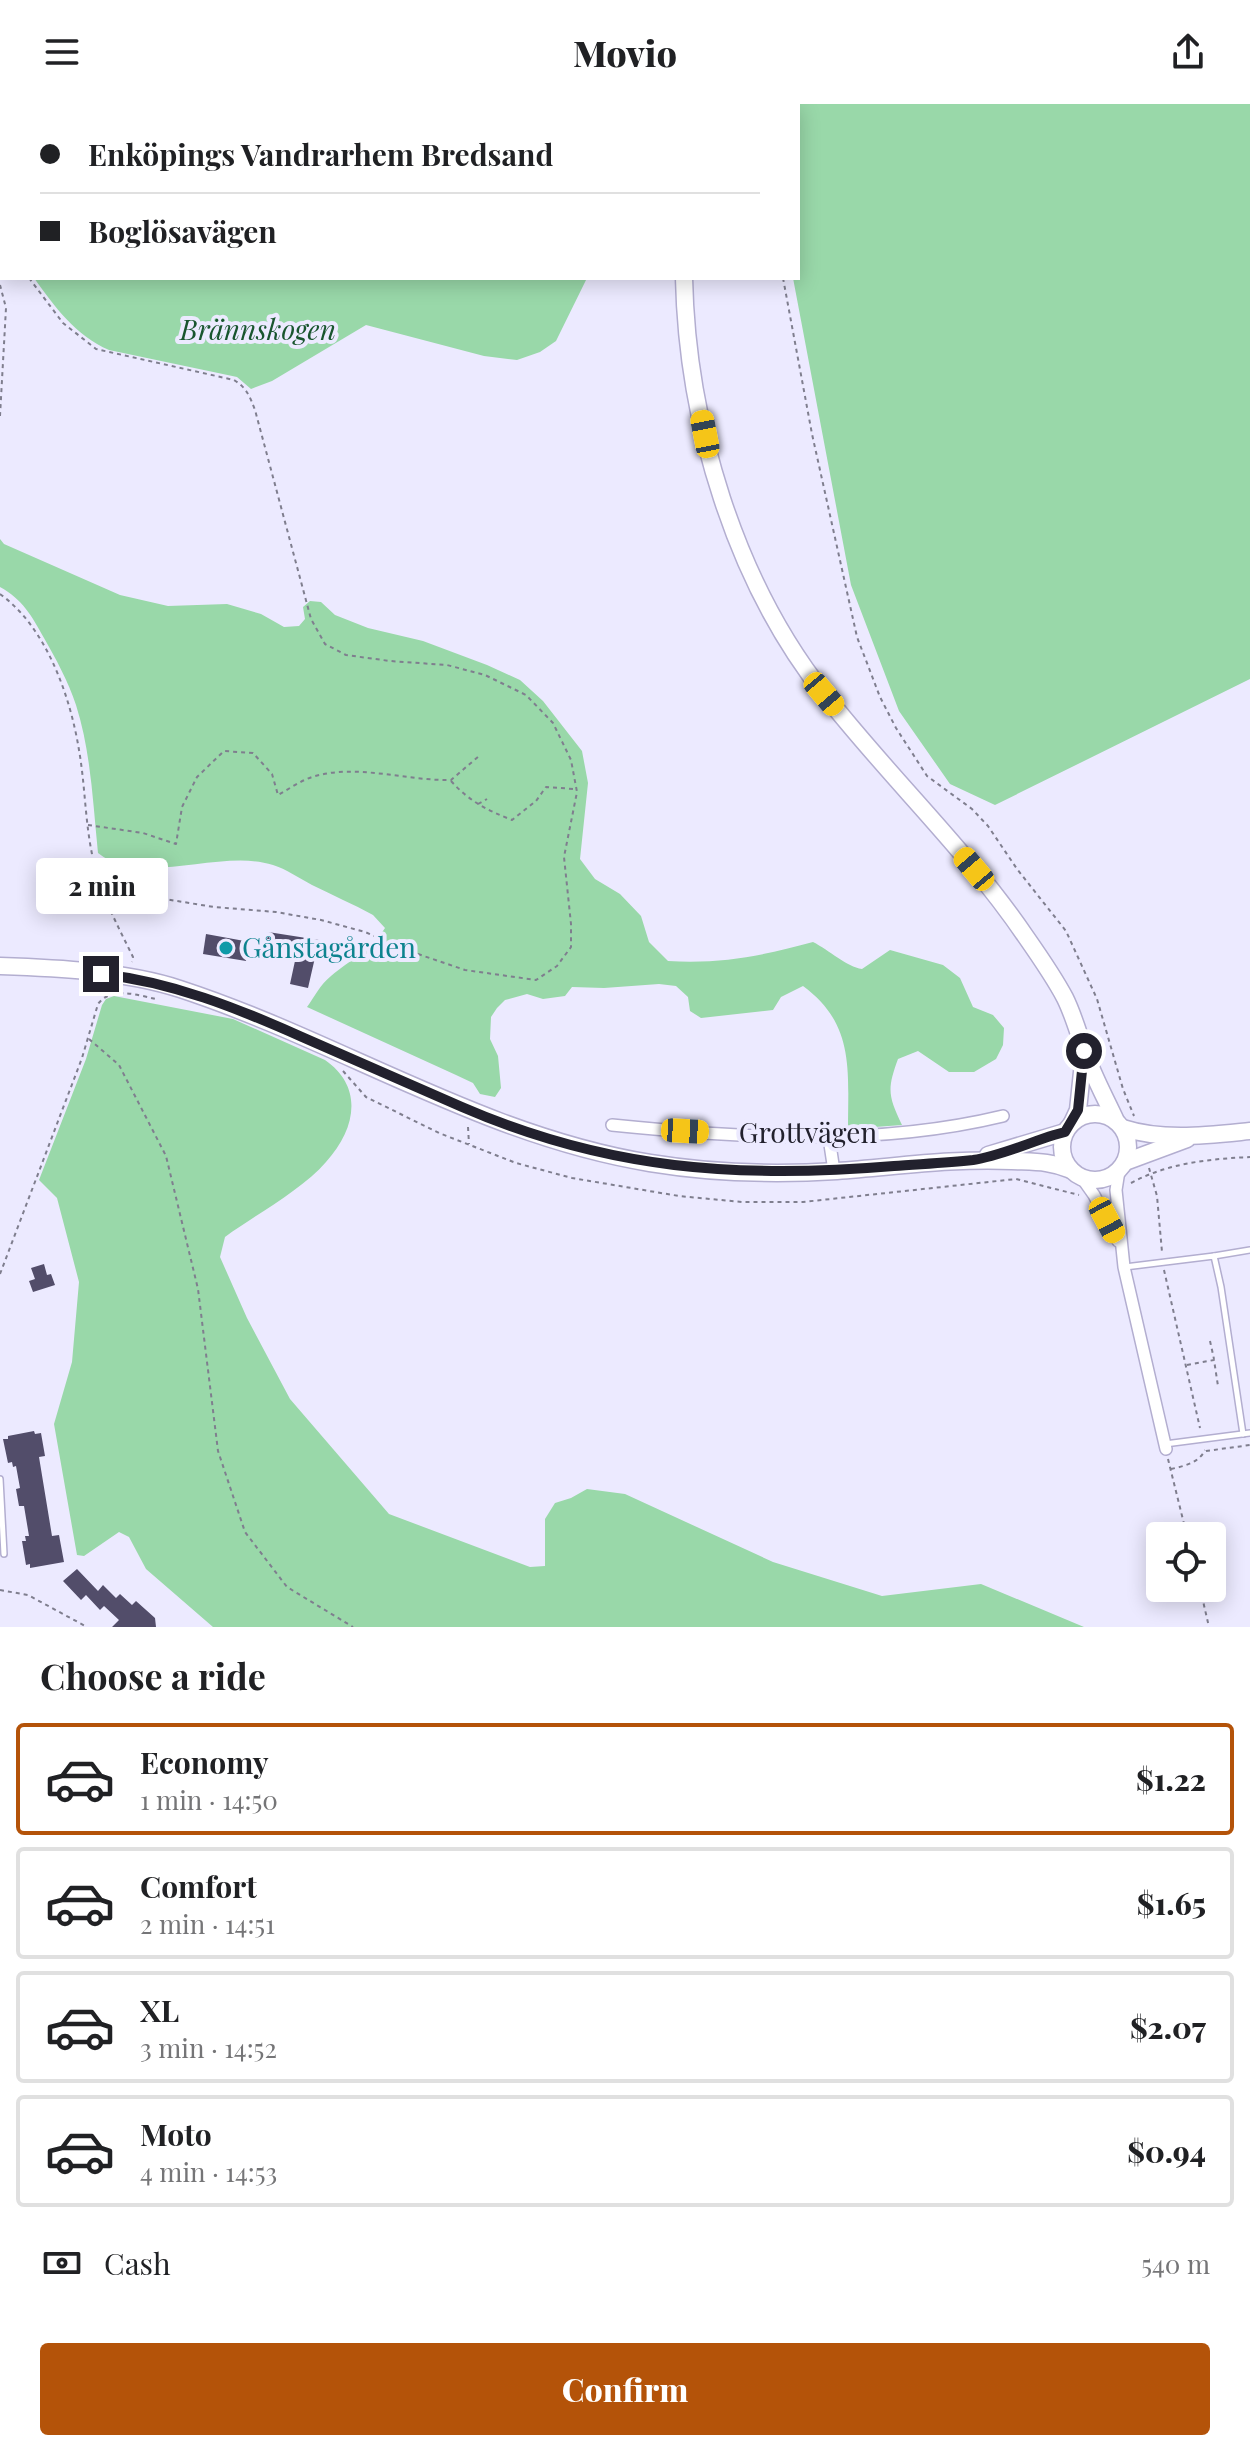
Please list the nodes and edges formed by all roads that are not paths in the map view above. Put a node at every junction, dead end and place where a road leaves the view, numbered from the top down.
1 (684, 280) edge
2 (0, 966) edge
3 (1084, 1051) junction
4 (1003, 1116) dead end
5 (612, 1125) dead end
6 (1120, 1125) junction
7 (1069, 1127) junction
8 (1250, 1131) edge
9 (1196, 1136) junction
10 (829, 1138) junction
11 (975, 1159) junction
12 (1122, 1167) junction
13 (834, 1171) junction
14 (1076, 1174) junction
15 (1120, 1245) junction
16 (1250, 1250) edge
17 (1214, 1256) junction
18 (1124, 1267) junction
19 (1247, 1434) edge
20 (1165, 1446) joint
21 (0, 1479) edge
22 (4, 1554) dead end

1 - 3 street
2 - 13 street
3 - 6 street
3 - 7 street
4 - 10 street, Grottvägen
5 - 10 street, Grottvägen
6 - 7 street
6 - 9 street
6 - 12 street
7 - 11 street
7 - 14 street
8 - 9 street
9 - 12 street
10 - 13 street
11 - 13 street
11 - 14 street
12 - 14 street
12 - 15 street
14 - 15 street
15 - 18 street
16 - 17 lane
17 - 18 lane
17 - 19 lane
18 - 20 street
19 - 20 lane
21 - 22 lane

